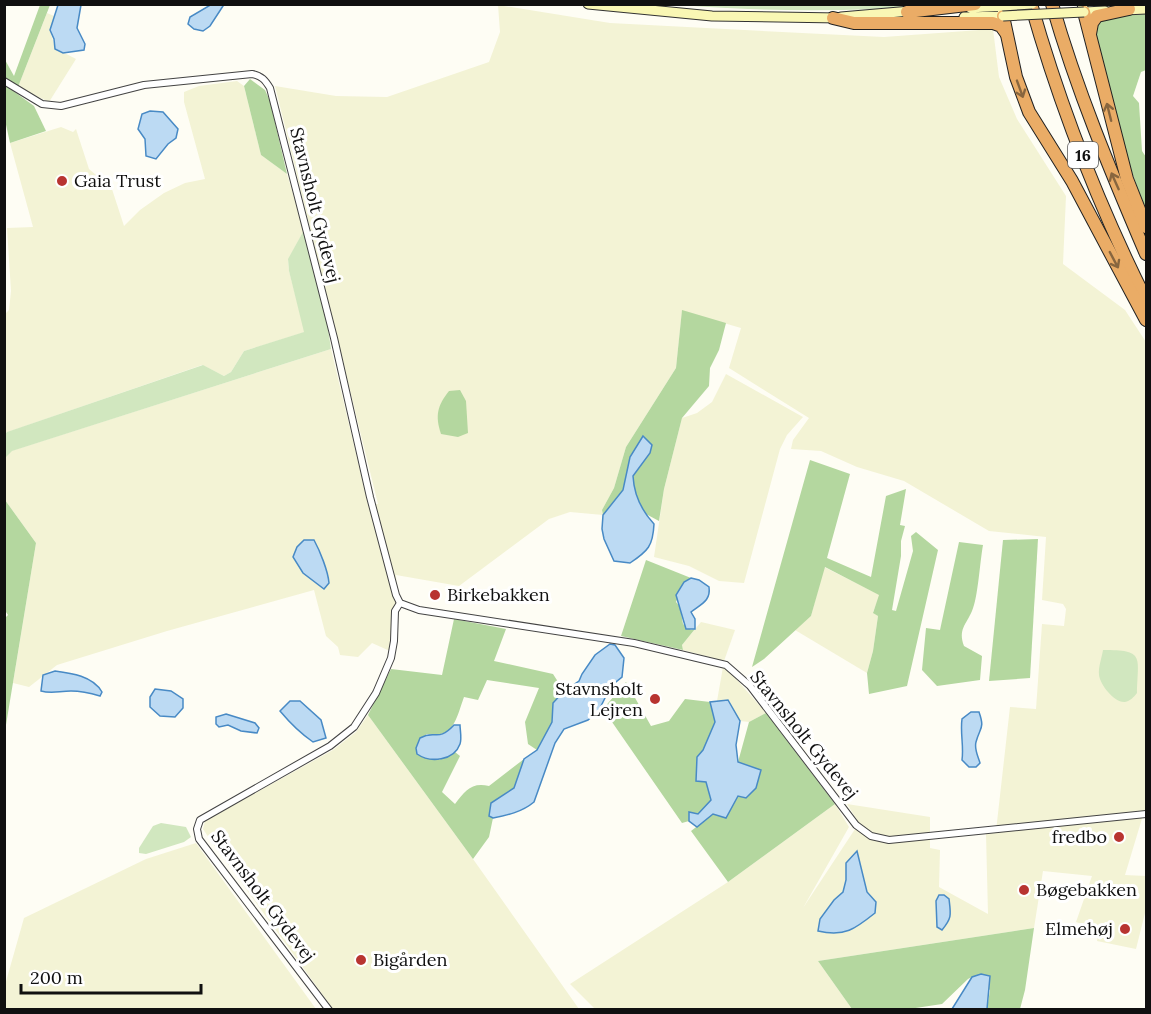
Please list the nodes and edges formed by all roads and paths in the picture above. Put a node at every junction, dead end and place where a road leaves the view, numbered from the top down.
1 (588, 4) edge
2 (975, 4) edge
3 (1032, 4) edge
4 (1052, 4) edge
5 (1083, 8) edge
6 (1002, 9) edge
7 (1129, 9) junction
8 (1146, 9) edge
9 (907, 12) junction
10 (832, 18) junction
11 (1006, 33) junction
12 (1090, 35) junction
13 (4, 81) edge
14 (1146, 227) edge
15 (1146, 254) edge
16 (1146, 300) edge
17 (1146, 320) edge
18 (400, 603) junction
19 (1146, 814) edge
20 (329, 1010) edge

1 - 10 main road
2 - 9 highway
3 - 6 main road, bridge
3 - 16 highway, 16
15 -> 4 highway, 16
5 - 6 main road, bridge
5 - 7 main road
5 - 12 highway
6 - 9 main road
6 - 10 main road
6 - 11 highway
7 - 8 main road
7 - 12 highway
9 - 10 main road
10 - 11 highway
11 -> 17 highway
14 -> 12 highway
13 - 18 street, Stavnsholt Gydevej
18 - 19 street, Stavnsholt Gydevej
18 - 20 street, Stavnsholt Gydevej

